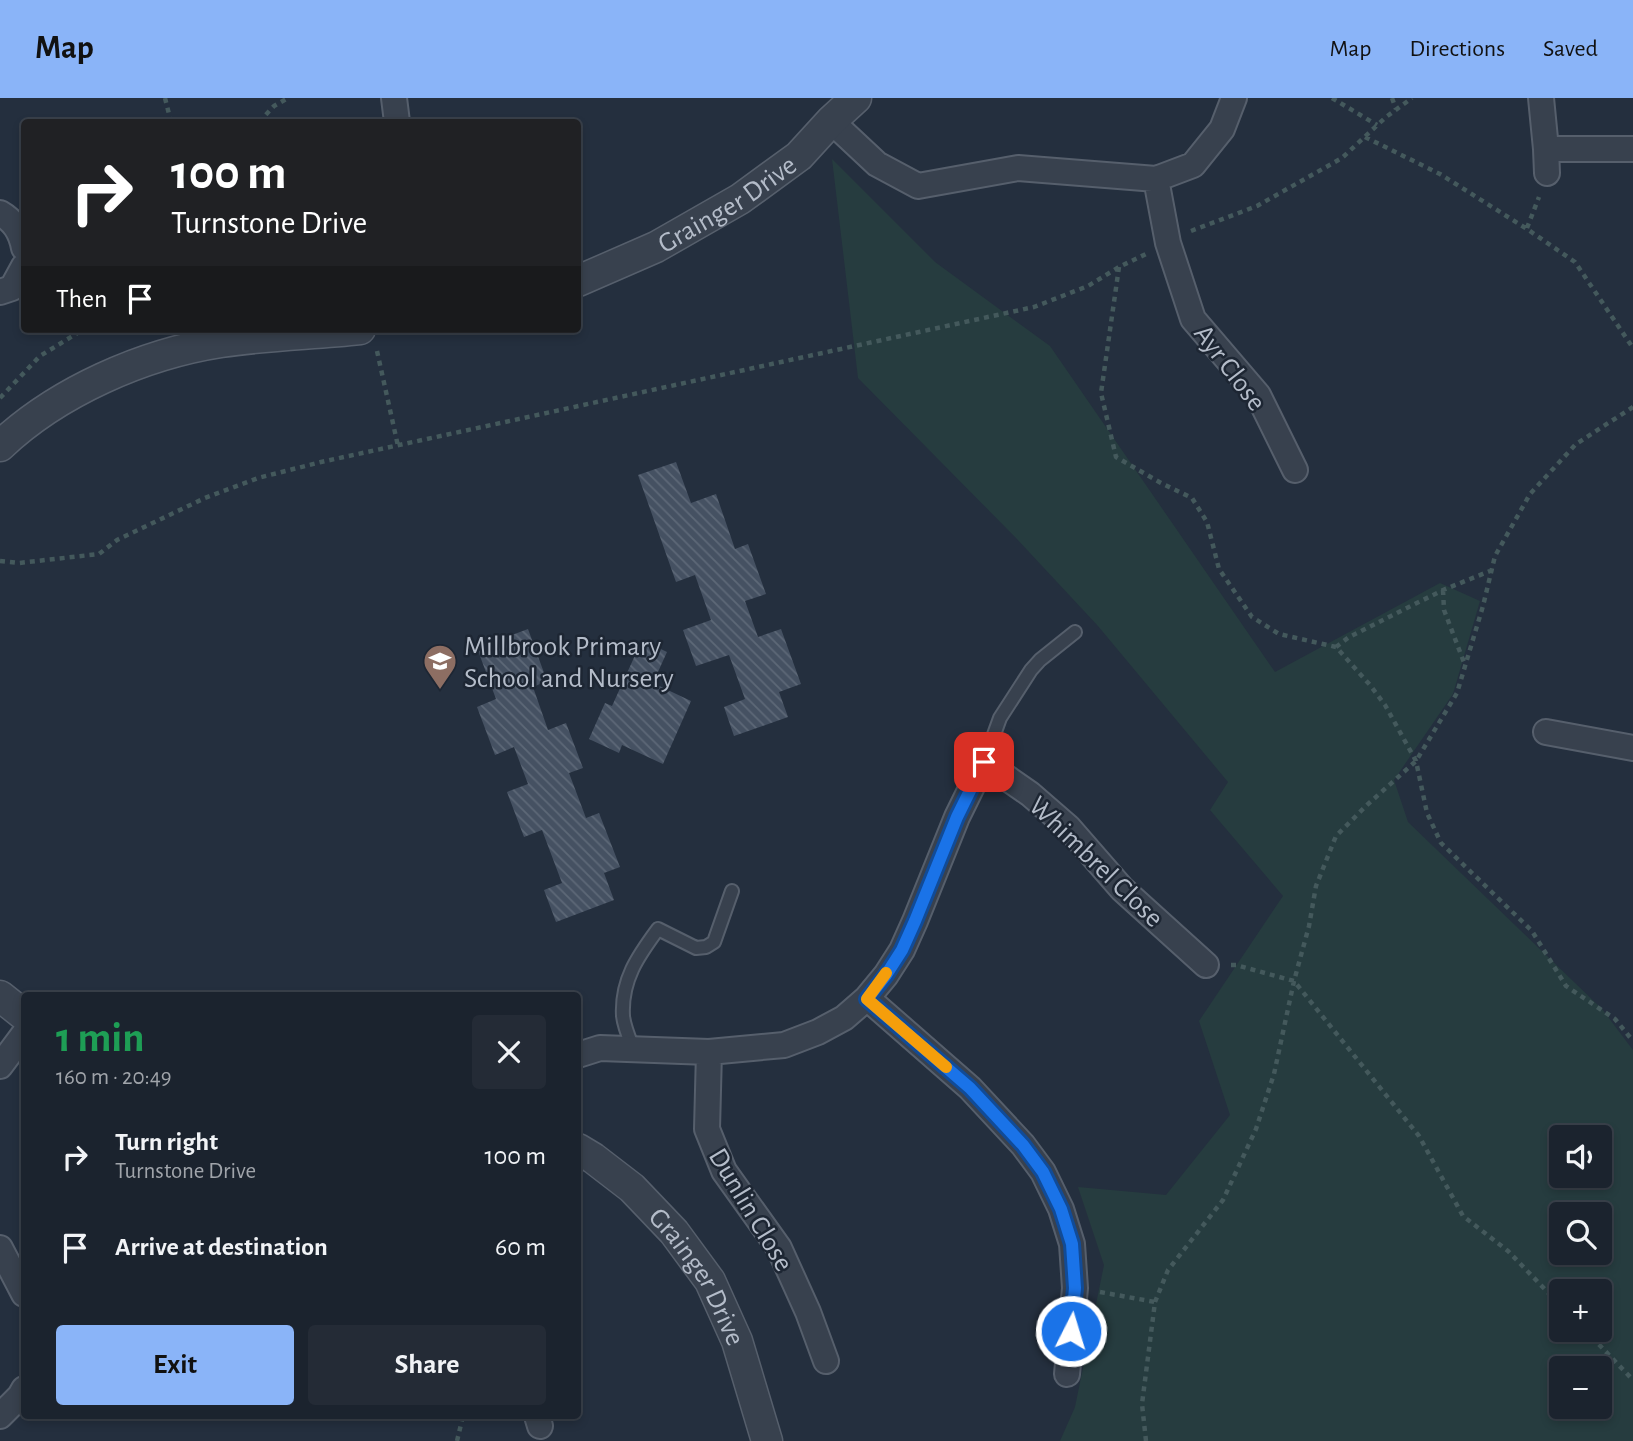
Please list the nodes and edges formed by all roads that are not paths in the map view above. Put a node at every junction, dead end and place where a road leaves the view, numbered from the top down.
1 (394, 98) edge
2 (856, 98) edge
3 (1234, 98) edge
4 (1541, 98) edge
5 (397, 119) edge
6 (831, 121) junction
7 (1633, 149) edge
8 (1156, 179) junction
9 (0, 212) edge
10 (21, 235) edge
11 (21, 272) edge
12 (581, 280) edge
13 (0, 292) edge
14 (316, 333) edge
15 (0, 446) edge
16 (1294, 470) dead end
17 (1075, 632) dead end
18 (1546, 732) dead end
19 (1633, 748) edge
20 (984, 762) junction
21 (732, 891) dead end
22 (1206, 965) road end
23 (0, 996) edge
24 (867, 999) junction
25 (21, 1013) edge
26 (21, 1038) edge
27 (633, 1048) junction
28 (709, 1052) junction
29 (581, 1054) edge
30 (0, 1066) edge
31 (581, 1151) edge
32 (0, 1248) edge
33 (21, 1288) edge
34 (826, 1361) dead end
35 (1067, 1374) dead end
36 (21, 1394) edge
37 (0, 1416) edge
38 (767, 1441) edge

1 - 5 street
2 - 6 street, Grainger Drive
3 - 8 street
4 - 7 street
6 - 8 street
6 - 12 street, Grainger Drive
8 - 16 street, Ayr Close
9 - 10 street
11 - 13 street
14 - 15 street
17 - 20 lane
18 - 19 street
20 - 22 street, Whimbrel Close
20 - 24 street
21 - 27 lane
23 - 25 street
24 - 28 street
24 - 35 street
26 - 30 street
27 - 28 street
27 - 29 street
28 - 34 street, Dunlin Close
31 - 38 street, Grainger Drive
32 - 33 street
36 - 37 street

